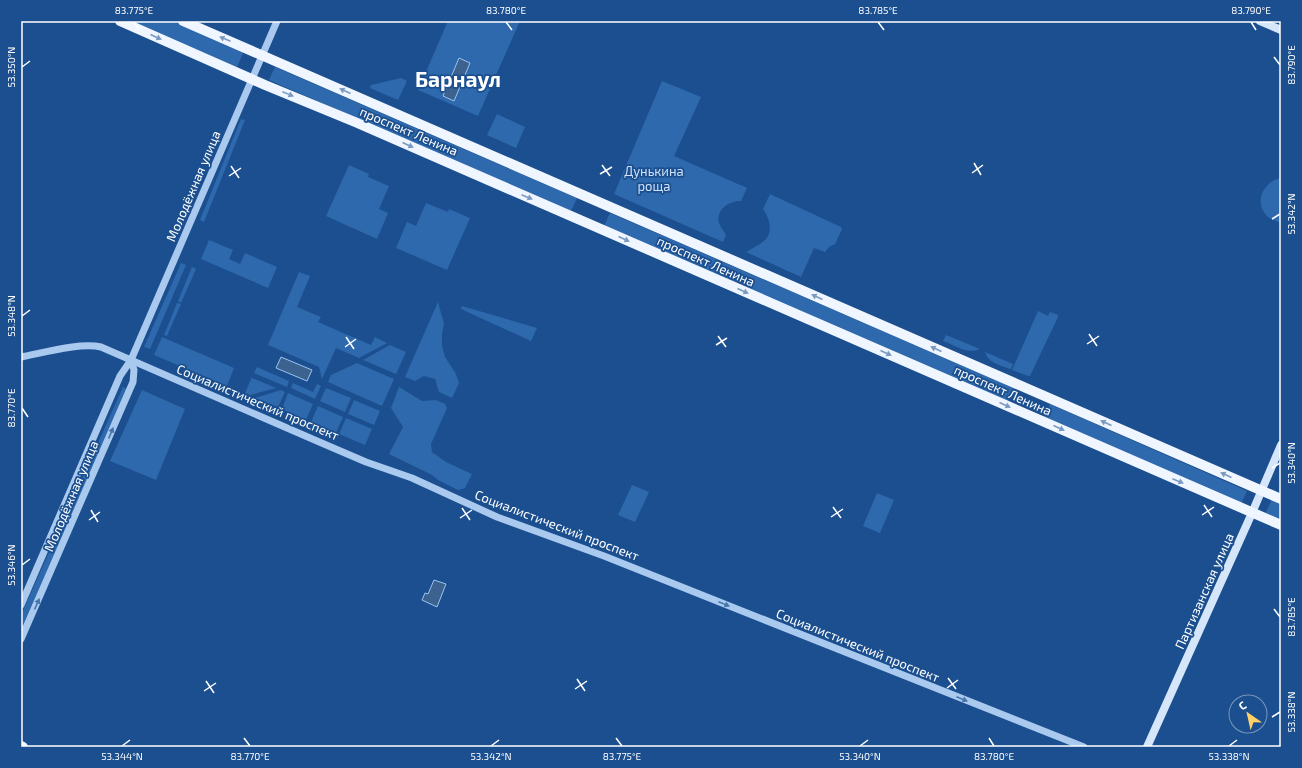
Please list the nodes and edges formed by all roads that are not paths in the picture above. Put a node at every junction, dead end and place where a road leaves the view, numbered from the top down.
1 (120, 21) edge
2 (182, 21) edge
3 (277, 21) edge
4 (1260, 21) edge
5 (1281, 30) edge
6 (263, 55) junction
7 (252, 79) junction
8 (21, 357) edge
9 (131, 360) junction
10 (1281, 445) edge
11 (1261, 490) junction
12 (1281, 498) edge
13 (1252, 513) junction
14 (1281, 525) edge
15 (21, 605) edge
16 (21, 639) edge
17 (1084, 747) edge
18 (1147, 747) edge

1 -> 7 main road, проспект Ленина
6 -> 2 main road, проспект Ленина
3 - 6 street, Молодёжная улица
4 - 5 main road
6 - 7 street, Молодёжная улица
11 -> 6 main road, проспект Ленина
7 - 9 street, Молодёжная улица
7 -> 13 main road, проспект Ленина
8 - 9 street, Социалистический проспект
9 - 15 street, Молодёжная улица
16 -> 9 street, Молодёжная улица
9 -> 17 street, Социалистический проспект
10 - 11 main road, Партизанская улица
11 - 12 main road, проспект Ленина
11 - 13 main road, Партизанская улица
13 - 14 main road, проспект Ленина
13 - 18 main road, Партизанская улица

